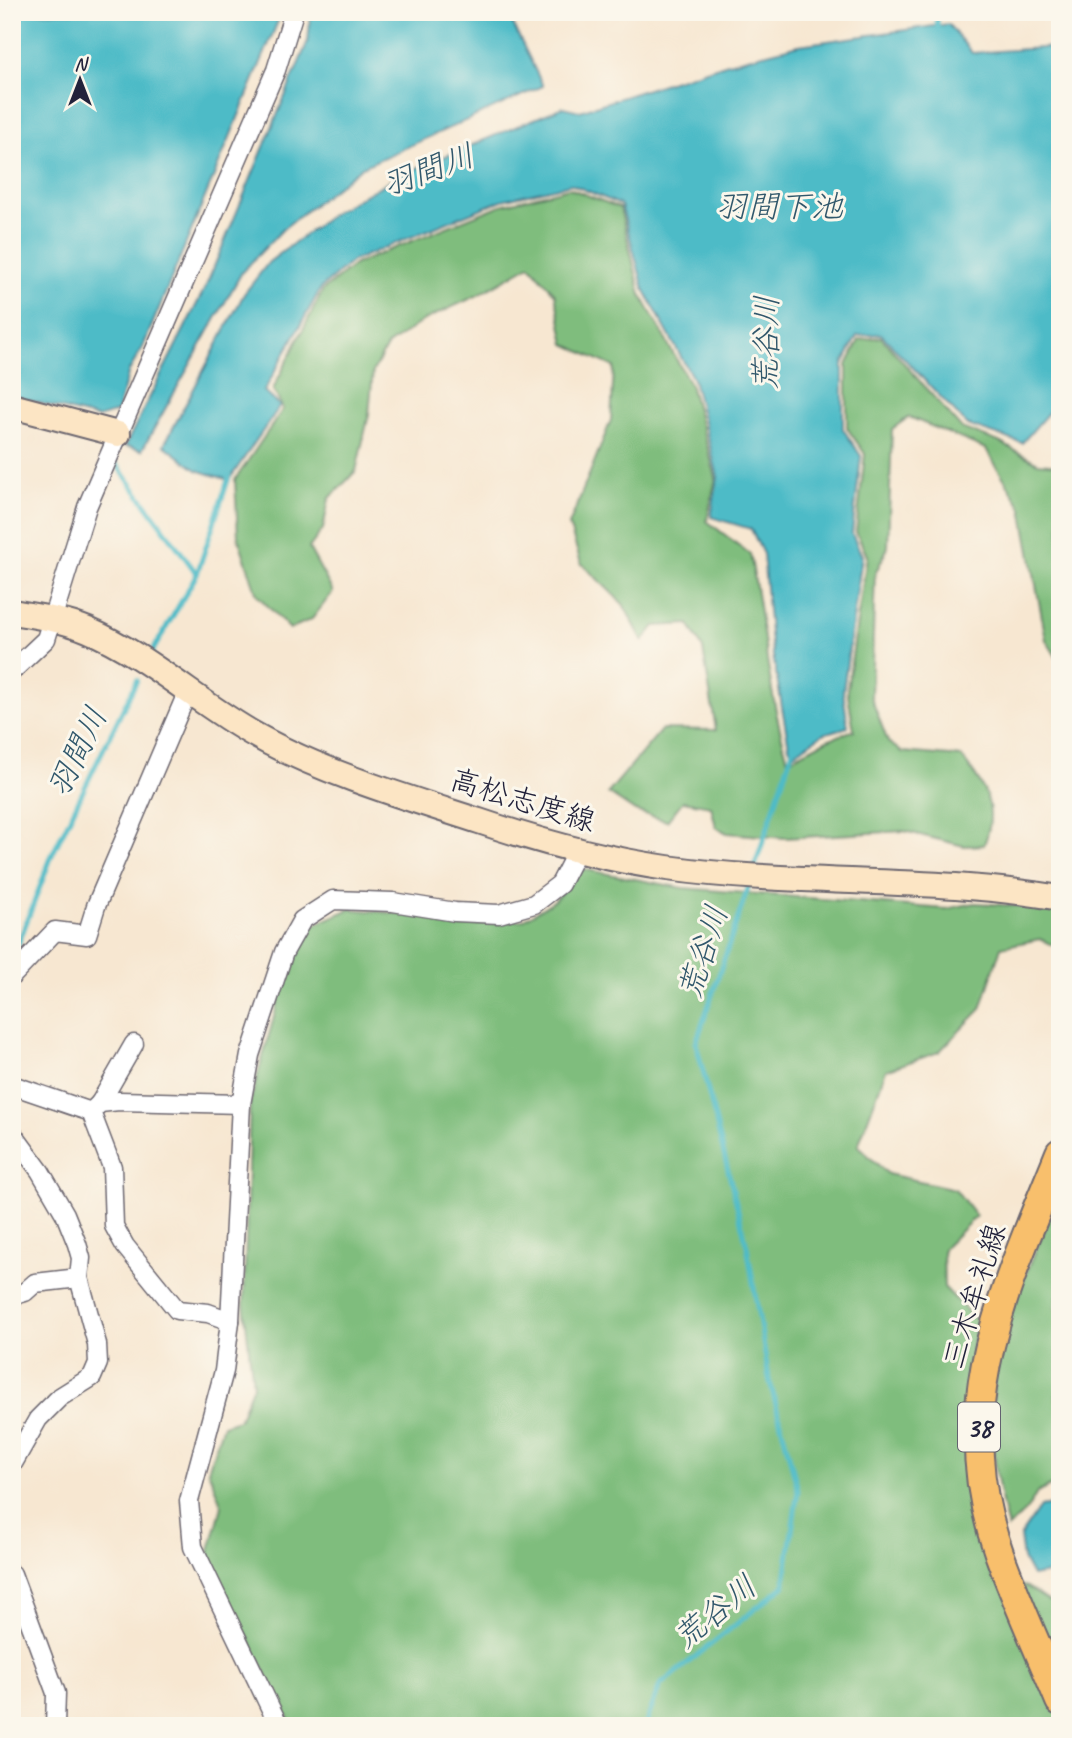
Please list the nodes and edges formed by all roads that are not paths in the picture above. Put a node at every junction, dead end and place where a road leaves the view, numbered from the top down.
1 (294, 12) edge
2 (12, 405) edge
3 (118, 434) junction
4 (12, 612) edge
5 (54, 621) junction
6 (12, 671) edge
7 (188, 691) junction
8 (577, 851) junction
9 (1060, 898) edge
10 (12, 976) edge
11 (134, 1044) dead end
12 (12, 1085) edge
13 (241, 1104) junction
14 (95, 1107) junction
15 (12, 1133) edge
16 (1060, 1153) edge
17 (79, 1278) junction
18 (12, 1296) edge
19 (230, 1321) junction
20 (12, 1465) edge
21 (12, 1574) edge
22 (1060, 1701) edge
23 (55, 1726) edge
24 (279, 1726) edge

1 - 3 street
2 - 3 main road
3 - 5 street
4 - 5 main road, 高松志度線
5 - 6 street
5 - 7 main road, 高松志度線
7 - 8 main road, 高松志度線
7 - 10 street
8 - 9 main road, 高松志度線
8 - 13 street
11 - 14 street
12 - 14 street
13 - 14 street
13 - 19 street
14 - 19 street
15 - 17 street
16 - 22 main road, 三木牟礼線 / 38
17 - 18 street
17 - 20 street
19 - 24 street
21 - 23 street

